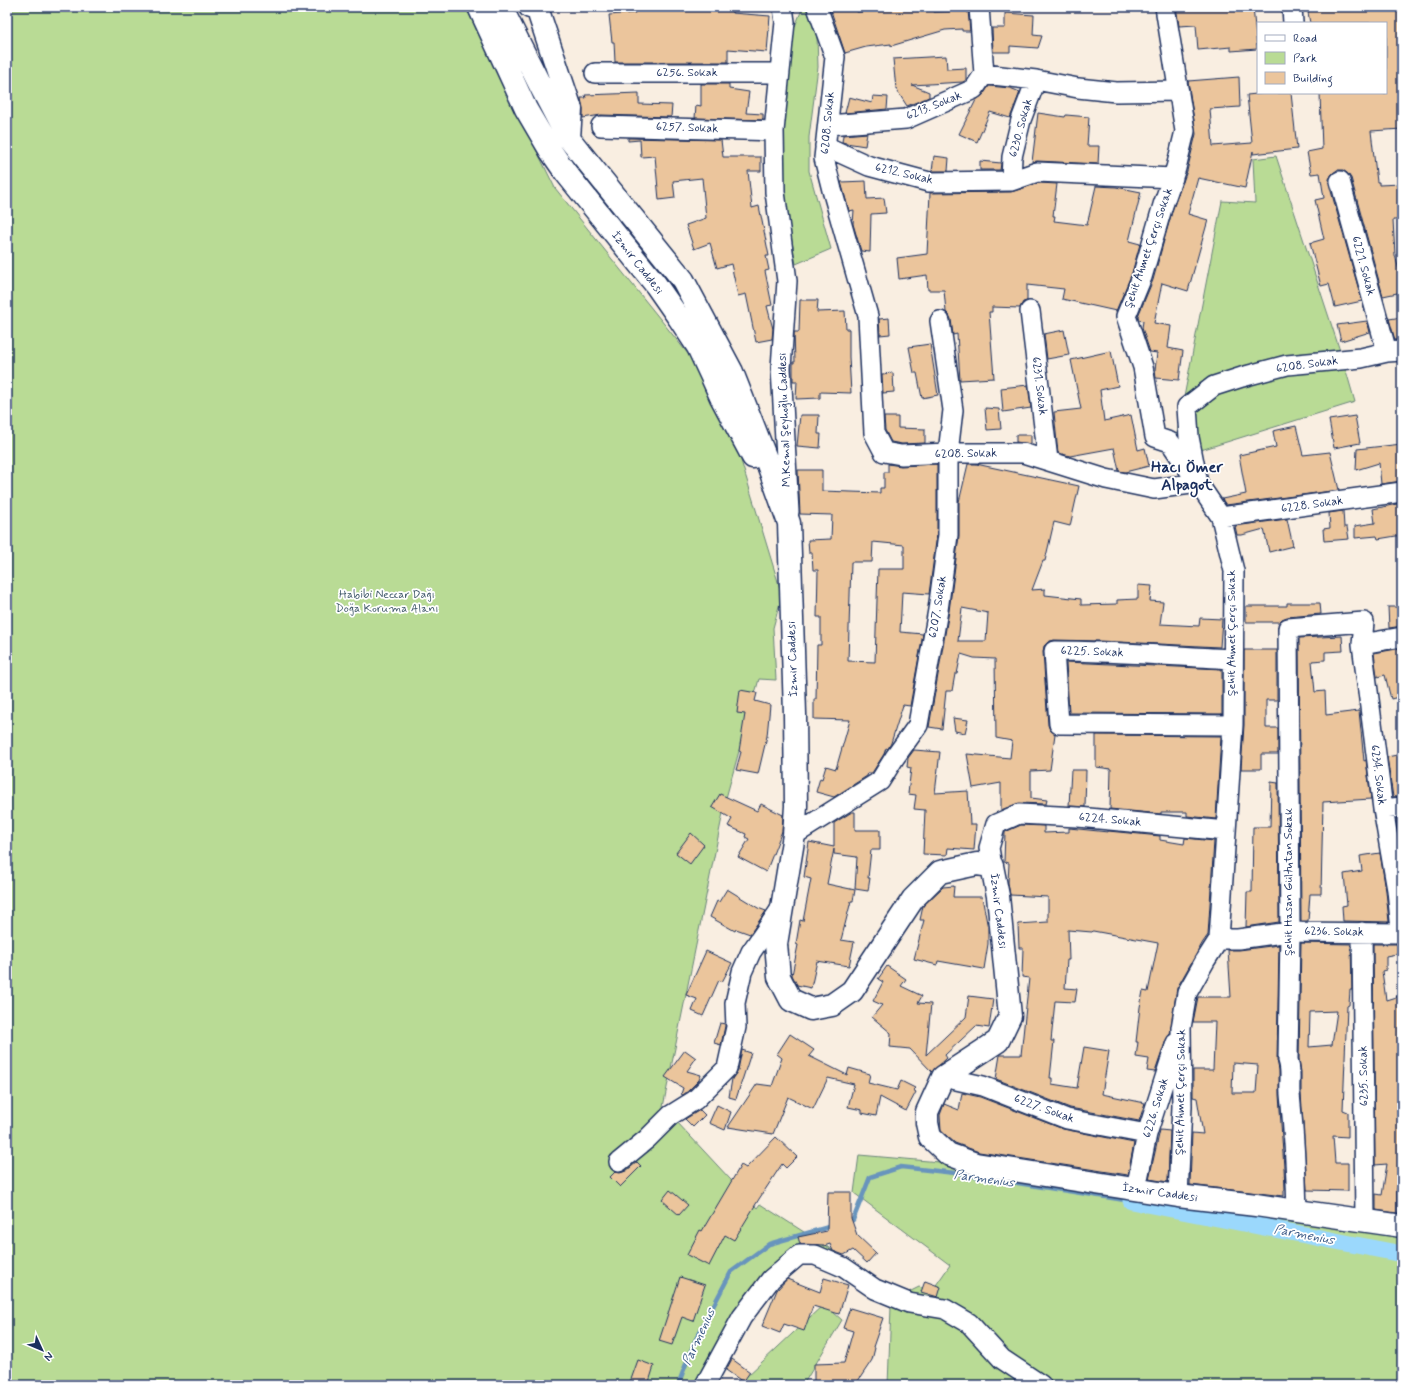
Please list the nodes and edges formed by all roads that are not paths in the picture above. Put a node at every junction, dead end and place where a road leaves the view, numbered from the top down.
1 (479, 7) edge
2 (502, 7) edge
3 (530, 7) edge
4 (783, 7) edge
5 (817, 7) edge
6 (978, 7) edge
7 (1165, 7) edge
8 (1292, 7) edge
9 (1293, 22) edge
10 (595, 73) dead end
11 (779, 73) junction
12 (984, 74) junction
13 (1036, 80) junction
14 (1179, 91) junction
15 (601, 126) dead end
16 (828, 126) junction
17 (774, 131) junction
18 (569, 138) junction
19 (825, 146) junction
20 (1173, 178) junction
21 (1011, 181) junction
22 (1340, 181) dead end
23 (1030, 311) dead end
24 (940, 321) dead end
25 (1394, 351) edge
26 (948, 453) junction
27 (1048, 460) junction
28 (1198, 483) junction
29 (1402, 492) edge
30 (1222, 517) junction
31 (789, 523) junction
32 (1364, 622) joint
33 (1402, 637) edge
34 (1362, 644) junction
35 (1232, 659) junction
36 (1233, 725) junction
37 (1402, 807) edge
38 (1383, 809) junction
39 (1226, 831) junction
40 (794, 835) junction
41 (992, 866) junction
42 (782, 907) junction
43 (1402, 926) edge
44 (1290, 932) junction
45 (1362, 932) junction
46 (1402, 933) edge
47 (1219, 939) junction
48 (1181, 1028) junction
49 (943, 1077) junction
50 (1147, 1134) junction
51 (619, 1162) dead end
52 (1136, 1189) junction
53 (1178, 1196) junction
54 (1298, 1211) junction
55 (1365, 1220) junction
56 (1402, 1226) edge
57 (705, 1385) edge
58 (1041, 1385) edge

1 - 31 street, İzmir Caddesi
2 - 18 street, İzmir Caddesi
3 - 18 street
4 - 11 street, M.Kemal Şeyhoğlu Caddesi
5 - 16 street, 6208. Sokak
6 - 12 street
7 - 14 street, Şehit Ahmet Çerçi Sokak
8 - 9 street
10 - 11 street, 6256. Sokak
11 - 17 street, M.Kemal Şeyhoğlu Caddesi
12 - 13 street
12 - 16 street, 6213. Sokak
13 - 14 street
13 - 21 street, 6230. Sokak
14 - 20 street, Şehit Ahmet Çerçi Sokak
15 - 17 street, 6257. Sokak
16 - 19 street, 6208. Sokak
17 - 31 street, M.Kemal Şeyhoğlu Caddesi
18 - 31 street, İzmir Caddesi
19 - 21 street, 6212. Sokak
19 - 26 street, 6208. Sokak
20 - 21 street, 6230. Sokak
20 - 28 street, Şehit Ahmet Çerçi Sokak
22 - 25 street, 6221. Sokak
23 - 27 street, 6231. Sokak
24 - 26 street, 6207. Sokak
25 - 28 street, 6208. Sokak
26 - 27 street, 6208. Sokak
26 - 40 street, 6207. Sokak
27 - 28 street, 6208. Sokak
28 - 30 street, Şehit Ahmet Çerçi Sokak
29 - 30 street, 6228. Sokak
30 - 35 street, Şehit Ahmet Çerçi Sokak
31 - 40 street, İzmir Caddesi
32 - 34 street, 6234. Sokak
32 - 44 street, Şehit Hasan Gültutan Sokak
33 - 34 street
34 - 38 street, 6234. Sokak
35 - 36 street, Şehit Ahmet Çerçi Sokak
35 - 36 street, 6225. Sokak
36 - 39 street, Şehit Ahmet Çerçi Sokak
37 - 38 street
38 - 43 street, 6234. Sokak
39 - 41 street, 6224. Sokak
39 - 47 street, Şehit Ahmet Çerçi Sokak
40 - 42 street, İzmir Caddesi
41 - 42 street, İzmir Caddesi
41 - 49 street, İzmir Caddesi
42 - 51 street
44 - 45 street, 6236. Sokak
44 - 47 street, 6236. Sokak
44 - 54 street, Şehit Hasan Gültutan Sokak
45 - 46 street, 6236. Sokak
45 - 55 street, 6235. Sokak
47 - 48 street, Şehit Ahmet Çerçi Sokak
48 - 50 street, 6226. Sokak
48 - 53 street, Şehit Ahmet Çerçi Sokak
49 - 50 street, 6227. Sokak
49 - 52 street, İzmir Caddesi
50 - 52 street, 6226. Sokak
52 - 53 street, İzmir Caddesi
53 - 54 street, İzmir Caddesi
54 - 55 street, İzmir Caddesi
55 - 56 street, İzmir Caddesi
57 - 58 street

